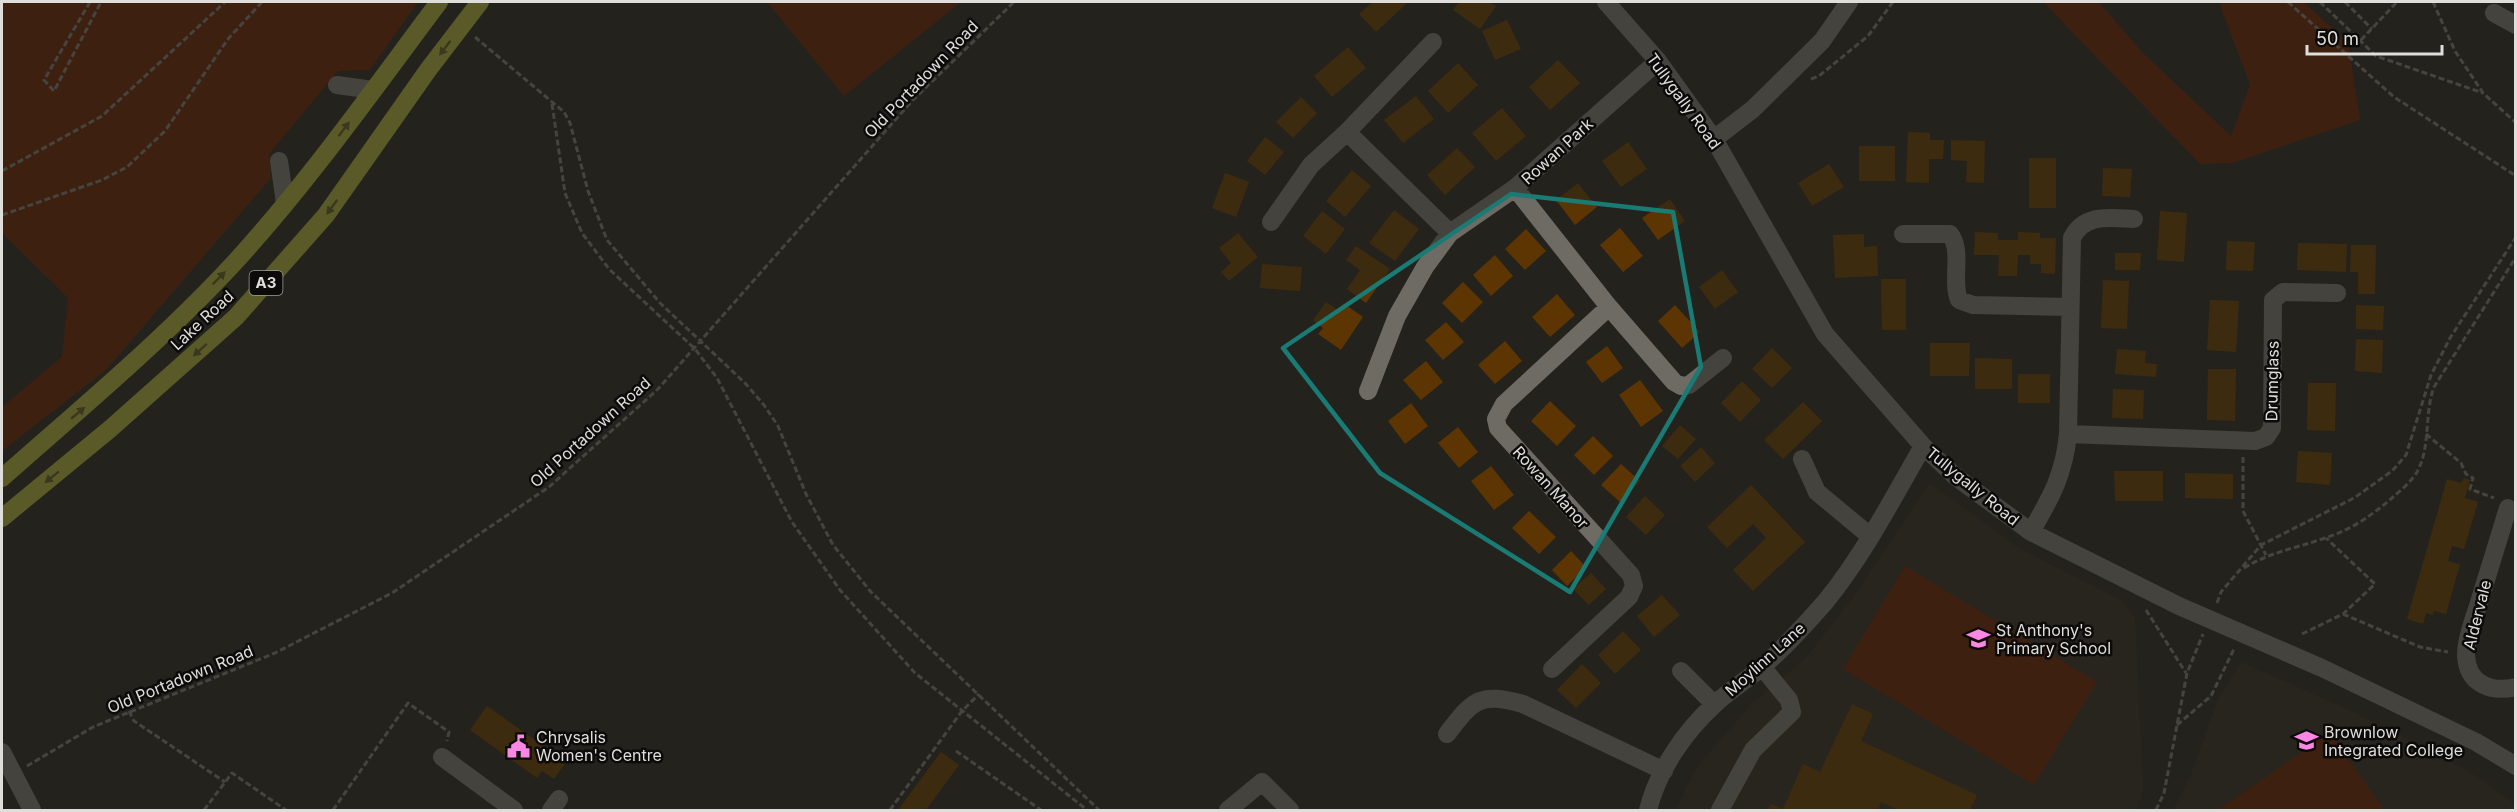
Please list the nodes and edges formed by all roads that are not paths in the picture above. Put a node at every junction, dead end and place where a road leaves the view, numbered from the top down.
1 (439, 2) edge
2 (480, 2) edge
3 (1606, 2) edge
4 (1849, 2) edge
5 (2494, 13) dead end
6 (2516, 25) edge
7 (1433, 42) dead end
8 (1658, 61) junction
9 (337, 86) dead end
10 (373, 90) junction
11 (1347, 132) junction
12 (1714, 139) junction
13 (279, 160) dead end
14 (1515, 188) junction
15 (285, 203) junction
16 (2134, 219) dead end
17 (1270, 222) dead end
18 (1450, 233) junction
19 (1903, 234) dead end
20 (2337, 293) dead end
21 (1609, 307) junction
22 (2070, 307) junction
23 (1722, 358) dead end
24 (1368, 391) dead end
25 (2068, 434) junction
26 (1923, 446) junction
27 (1802, 459) dead end
28 (2, 478) edge
29 (2508, 508) road end
30 (2, 518) edge
31 (2031, 532) junction
32 (1870, 536) junction
33 (1762, 667) junction
34 (1552, 669) dead end
35 (1681, 671) dead end
36 (2516, 687) edge
37 (1714, 704) junction
38 (1447, 734) dead end
39 (2, 754) edge
40 (442, 757) road end
41 (2516, 766) edge
42 (1664, 771) junction
43 (32, 810) edge
44 (514, 810) edge
45 (1228, 810) edge
46 (1290, 810) edge
47 (1648, 810) edge
48 (1720, 810) edge

1 - 10 highway, Lake Road / A3
2 -> 30 highway, Lake Road / A3
3 - 8 street, Tullygally Road
4 - 12 street
5 - 6 street
7 - 11 street
8 - 12 street, Tullygally Road
8 - 14 street, Rowan Park
9 - 10 street
15 -> 10 highway, Lake Road / A3
11 - 17 street
11 - 18 street
12 - 26 street, Tullygally Road
13 - 15 street
14 - 18 street, Rowan Park
14 - 21 street
28 -> 15 highway, Lake Road / A3
16 - 22 street
18 - 24 street, Rowan Park
19 - 22 street
20 - 25 street, Drumglass
21 - 23 street
21 - 34 street, Rowan Manor
22 - 25 street
25 - 31 street
26 - 31 street, Tullygally Road
26 - 32 street, Moylinn Lane
27 - 32 street
29 - 36 street, Aldervale
31 - 41 street, Tullygally Road
32 - 33 street, Moylinn Lane
33 - 37 street, Moylinn Lane
33 - 48 street
35 - 37 street
37 - 42 street, Moylinn Lane
38 - 42 street
39 - 43 street
40 - 44 street
42 - 47 street, Moylinn Lane
45 - 46 street

